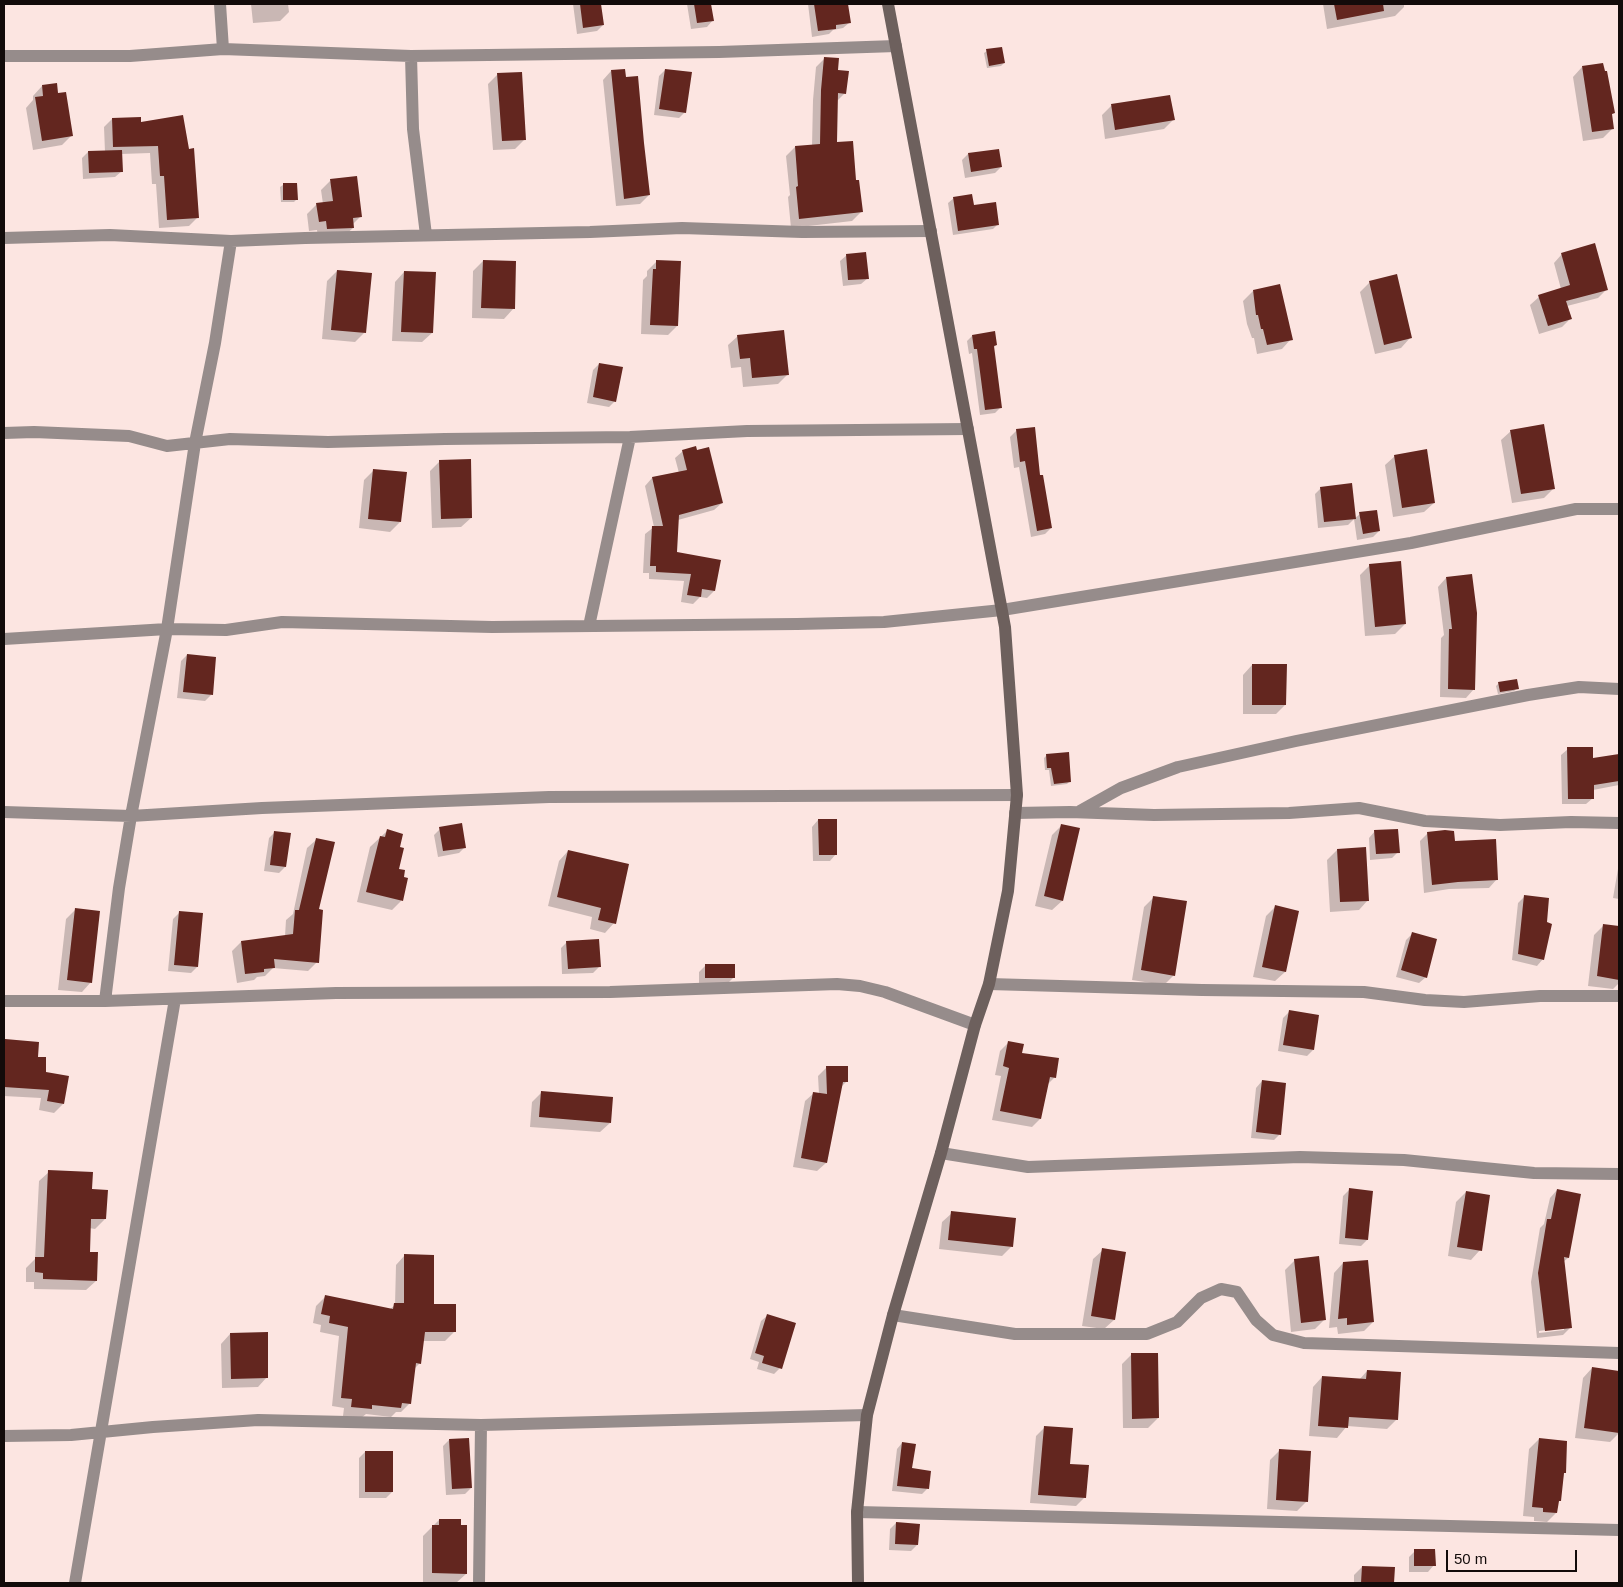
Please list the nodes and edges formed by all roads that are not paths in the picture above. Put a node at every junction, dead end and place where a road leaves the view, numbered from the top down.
1 (220, 4) edge
2 (888, 4) edge
3 (896, 46) junction
4 (223, 49) junction
5 (4, 56) edge
6 (411, 56) junction
7 (930, 231) junction
8 (426, 235) junction
9 (4, 238) edge
10 (231, 241) junction
11 (968, 429) junction
12 (4, 433) edge
13 (630, 437) junction
14 (195, 444) junction
15 (1619, 509) edge
16 (1002, 610) junction
17 (589, 626) junction
18 (167, 629) junction
19 (4, 639) edge
20 (1619, 689) edge
21 (1017, 795) junction
22 (4, 812) edge
23 (1078, 812) junction
24 (1015, 813) junction
25 (131, 816) junction
26 (1619, 823) edge
27 (989, 984) junction
28 (1619, 996) edge
29 (175, 999) junction
30 (4, 1001) edge
31 (105, 1001) junction
32 (975, 1025) junction
33 (941, 1153) junction
34 (1619, 1174) edge
35 (892, 1315) junction
36 (1619, 1353) edge
37 (867, 1414) junction
38 (481, 1425) junction
39 (100, 1432) junction
40 (4, 1436) edge
41 (857, 1512) junction
42 (1619, 1530) edge
43 (75, 1583) edge
44 (478, 1583) edge
45 (858, 1583) edge

1 - 4 street
2 - 3 street
3 - 6 street
3 - 7 street
4 - 5 street
4 - 6 street
6 - 8 street
7 - 8 street
7 - 11 street
8 - 10 street
9 - 10 street
10 - 14 street
11 - 13 street
11 - 16 street
12 - 14 street
13 - 14 street
13 - 17 street
14 - 18 street
15 - 16 street
16 - 17 street
16 - 21 street
17 - 18 street
18 - 19 street
18 - 25 street
20 - 23 street
21 - 24 street
21 - 25 street
22 - 25 street
23 - 24 street
23 - 26 street
24 - 27 street
25 - 31 street
27 - 28 street
27 - 32 street
29 - 31 street
29 - 32 street
29 - 39 street
30 - 31 street
32 - 33 street
33 - 34 street
33 - 35 street
35 - 36 street
35 - 37 street
37 - 38 street
37 - 41 street
38 - 39 street
38 - 44 street
39 - 40 street
39 - 43 street
41 - 42 street
41 - 45 street

